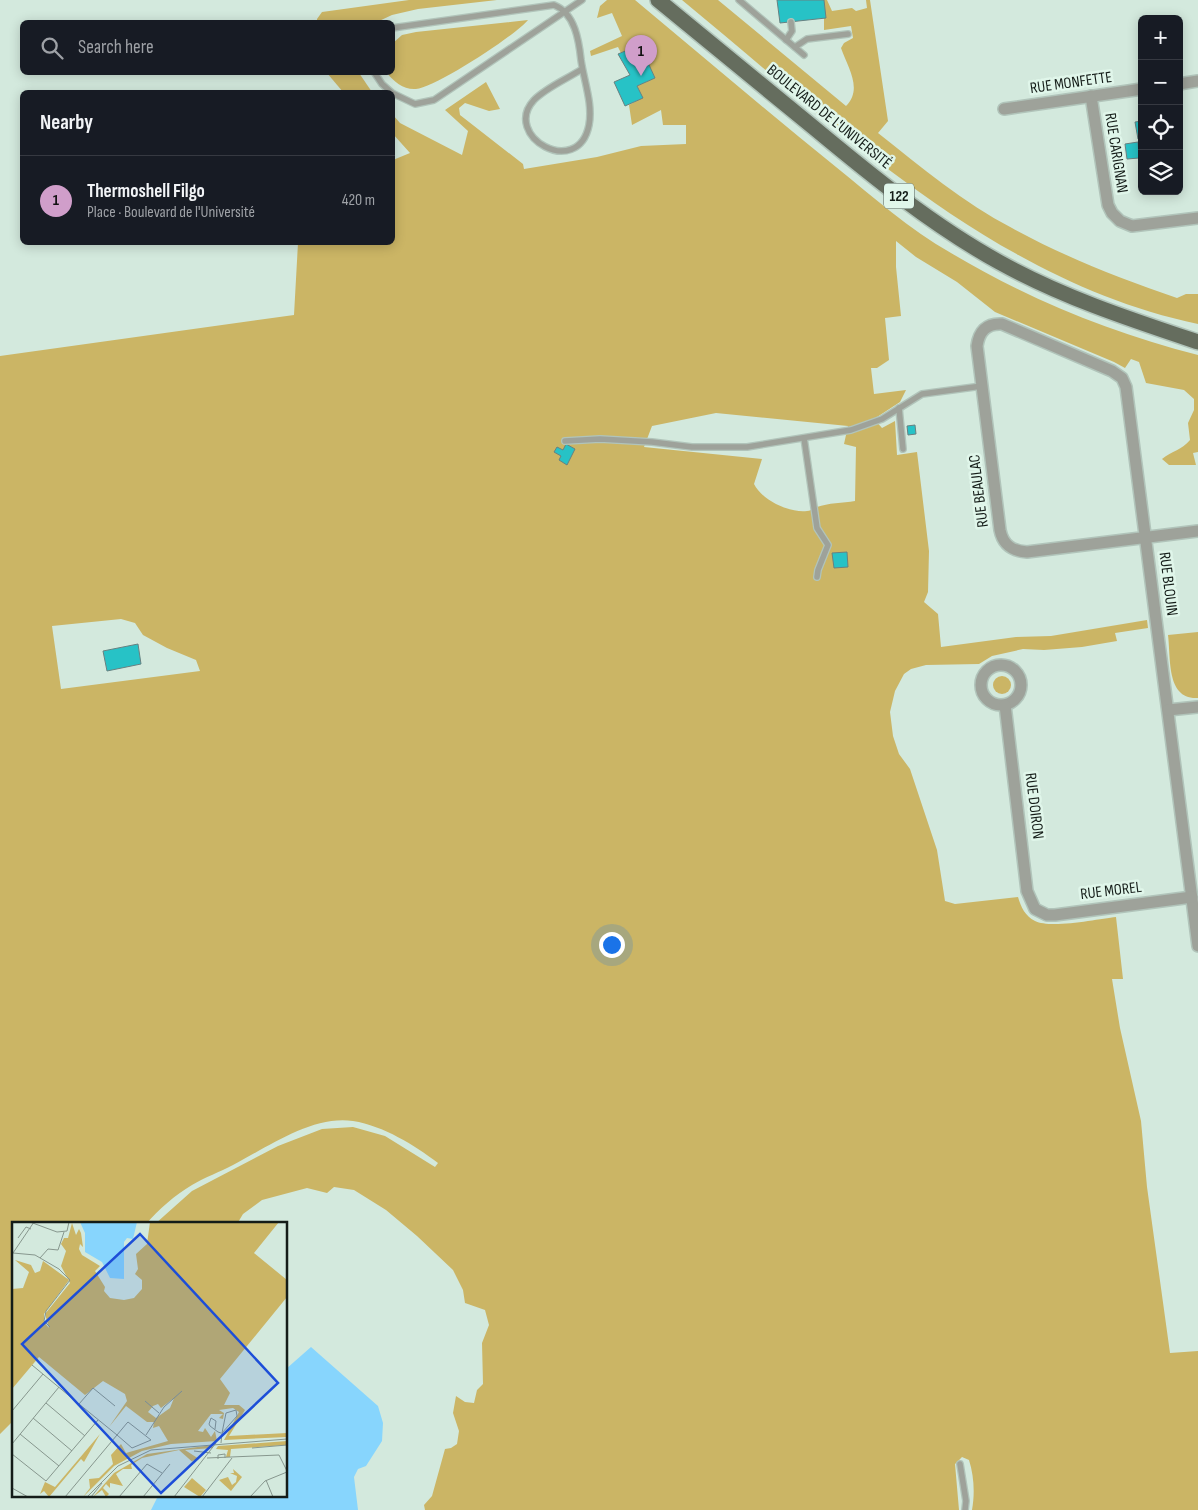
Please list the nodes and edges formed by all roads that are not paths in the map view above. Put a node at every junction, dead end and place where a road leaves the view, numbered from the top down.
1 (582, 0) edge
2 (658, 0) edge
3 (738, 0) edge
4 (565, 13) junction
5 (791, 22) dead end
6 (395, 28) edge
7 (848, 34) dead end
8 (786, 40) junction
9 (795, 47) junction
10 (804, 55) dead end
11 (582, 70) junction
12 (376, 75) edge
13 (1198, 81) edge
14 (1183, 83) edge
15 (389, 90) edge
16 (1138, 90) edge
17 (395, 94) edge
18 (1091, 96) junction
19 (1004, 109) dead end
20 (1198, 218) edge
21 (984, 329) joint
22 (1176, 334) junction
23 (1198, 338) edge
24 (1198, 342) edge
25 (982, 386) junction
26 (899, 408) junction
27 (804, 438) junction
28 (565, 441) dead end
29 (903, 449) dead end
30 (1198, 530) edge
31 (1146, 536) junction
32 (817, 577) dead end
33 (1005, 705) dead end
34 (1198, 707) edge
35 (1168, 710) junction
36 (1192, 897) junction
37 (1035, 909) joint
38 (1198, 946) edge
39 (960, 1464) dead end
40 (966, 1510) edge

1 - 4 lane
2 - 22 main road, BOULEVARD DE L'UNIVERSITÉ / 122
3 - 8 lane
4 - 6 lane
4 - 11 lane
4 - 17 lane
5 - 8 lane
7 - 9 lane
8 - 9 lane
9 - 10 lane
11 - 11 lane
12 - 15 lane
13 - 14 street
16 - 18 street, RUE MONFETTE
18 - 19 street, RUE MONFETTE
18 - 20 street, RUE CARIGNAN
21 - 25 street, RUE BEAULAC
21 - 31 street, RUE BLOUIN
22 - 23 main road, BOULEVARD DE L'UNIVERSITÉ
22 - 24 main road, BOULEVARD DE L'UNIVERSITÉ / 122
25 - 26 lane
25 - 31 street, RUE BEAULAC
26 - 27 lane
26 - 29 lane
27 - 28 lane
27 - 32 lane
30 - 31 street, RUE BEAULAC
31 - 35 street, RUE BLOUIN
33 - 37 street, RUE DOIRON
34 - 35 street
35 - 36 street, RUE BLOUIN
36 - 37 street, RUE MOREL
36 - 38 street, RUE BLOUIN
39 - 40 lane

